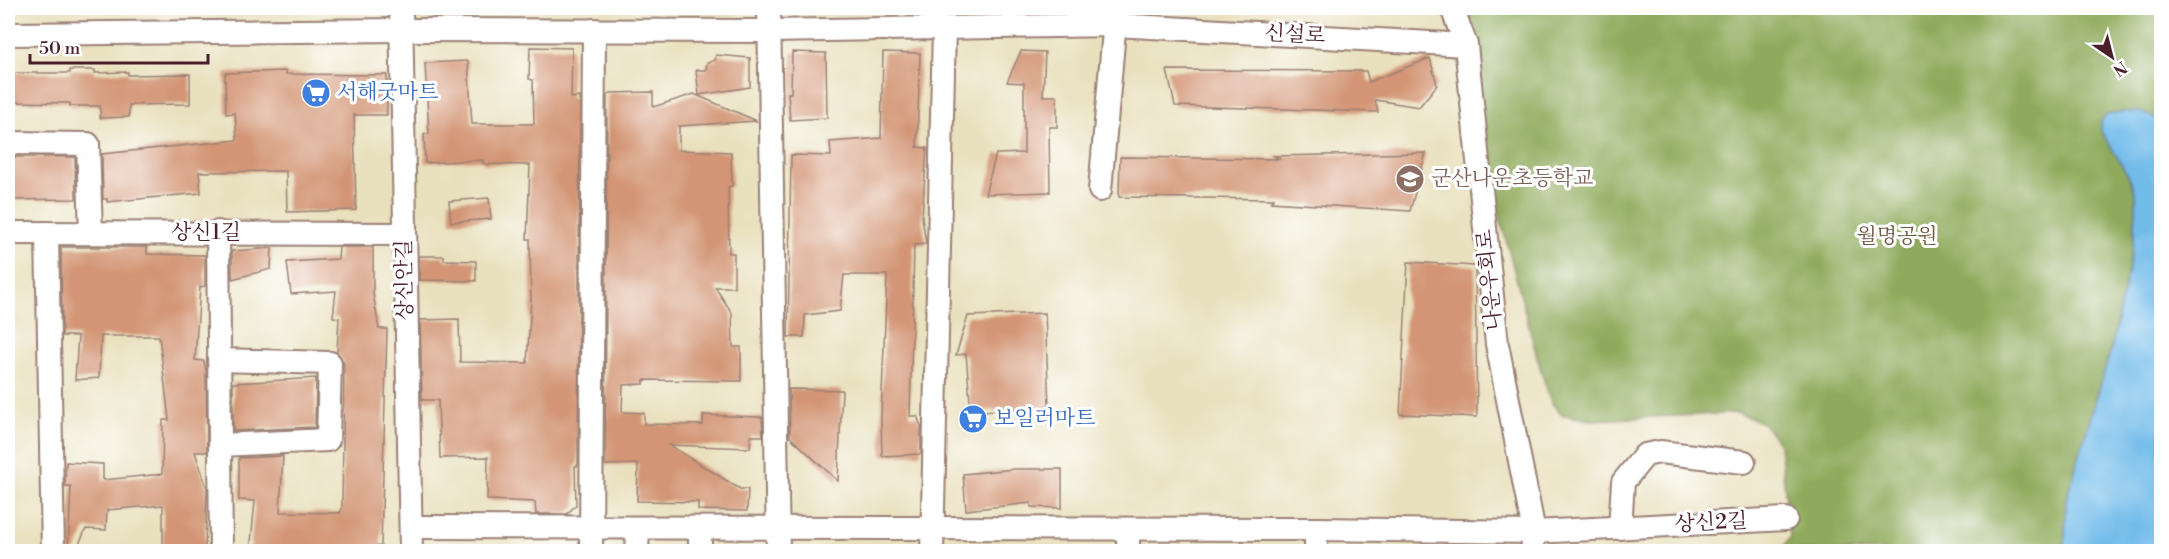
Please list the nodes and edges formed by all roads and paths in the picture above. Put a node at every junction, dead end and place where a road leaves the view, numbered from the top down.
1 (401, 8) edge
2 (769, 8) edge
3 (1452, 8) edge
4 (1116, 16) edge
5 (944, 28) junction
6 (401, 30) junction
7 (594, 30) junction
8 (770, 31) junction
9 (8, 34) edge
10 (1466, 45) junction
11 (8, 142) edge
12 (1100, 190) dead end
13 (218, 232) junction
14 (8, 233) edge
15 (46, 233) junction
16 (91, 233) junction
17 (404, 234) junction
18 (219, 360) junction
19 (220, 445) junction
20 (1744, 462) dead end
21 (1786, 519) dead end
22 (411, 527) junction
23 (592, 528) junction
24 (638, 528) junction
25 (931, 528) junction
26 (1620, 528) junction
27 (700, 529) junction
28 (1316, 529) junction
29 (778, 540) edge
30 (1128, 541) edge
31 (1533, 542) edge
32 (53, 552) edge
33 (221, 552) edge
34 (411, 552) edge
35 (591, 552) edge
36 (637, 552) edge
37 (700, 552) edge
38 (932, 552) edge
39 (1317, 552) edge

1 - 6 street, 상신안길
2 - 8 street
3 - 10 street, 나운우회로
4 - 5 street, 신설로
4 - 10 street, 신설로
4 - 12 street
5 - 8 street, 신설로
5 - 25 street
6 - 7 street, 신설로
6 - 9 street, 신설로
6 - 17 street, 상신안길
7 - 8 street, 신설로
7 - 23 street
8 - 29 street
10 - 31 street, 나운우회로
11 - 16 street
13 - 16 street, 상신1길
13 - 17 street, 상신1길
13 - 18 street
14 - 15 street, 상신1길
15 - 16 street, 상신1길
15 - 32 street
17 - 22 street, 상신안길
18 - 19 street
18 - 19 street
19 - 33 street
20 - 26 street
21 - 26 street, 상신2길
22 - 23 street, 상신2길
22 - 34 street, 상신안길
23 - 24 street, 상신2길
23 - 35 street
24 - 27 street, 상신2길
24 - 36 street
25 - 29 street, 상신2길
25 - 30 street, 상신2길
25 - 38 street
26 - 31 street, 상신2길
27 - 29 street, 상신2길
27 - 37 street
28 - 30 street, 상신2길
28 - 31 street, 상신2길
28 - 39 street

